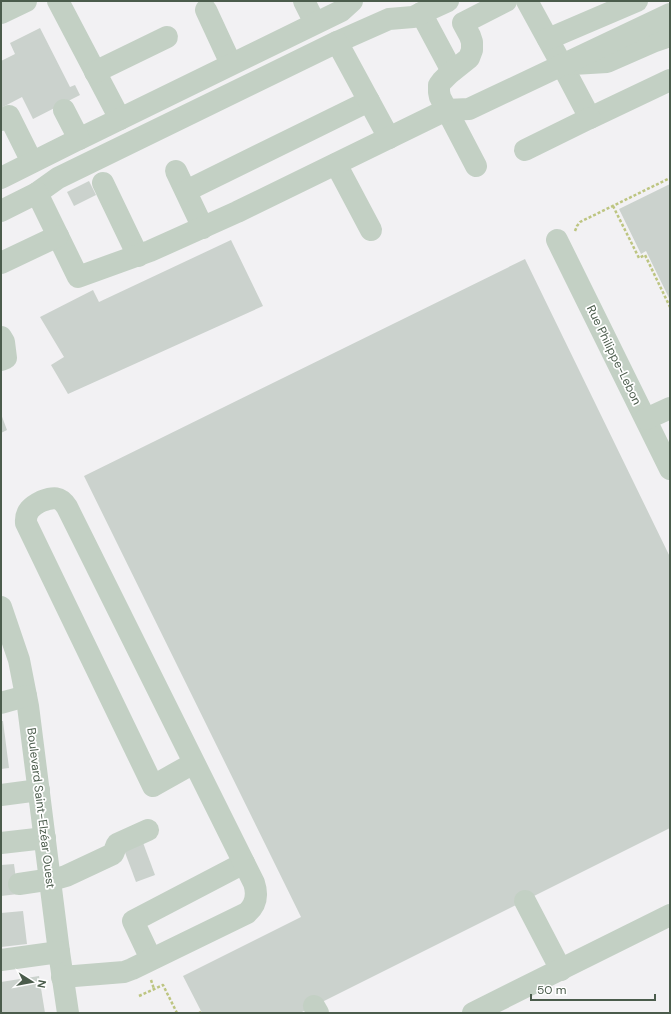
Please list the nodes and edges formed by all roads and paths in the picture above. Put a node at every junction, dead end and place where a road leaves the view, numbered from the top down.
1 (26, 1) edge
2 (58, 1) edge
3 (304, 1) edge
4 (449, 1) edge
5 (506, 1) edge
6 (527, 1) edge
7 (637, 1) edge
8 (343, 4) edge
9 (206, 10) dead end
10 (1, 13) edge
11 (421, 13) junction
12 (670, 14) edge
13 (315, 23) junction
14 (463, 23) junction
15 (670, 36) edge
16 (167, 37) dead end
17 (548, 39) junction
18 (337, 42) junction
19 (231, 64) junction
20 (562, 64) junction
21 (452, 71) junction
22 (95, 72) junction
23 (670, 80) edge
24 (369, 101) junction
25 (64, 110) dead end
26 (446, 110) junction
27 (590, 118) junction
28 (120, 119) junction
29 (1, 120) edge
30 (390, 138) junction
31 (79, 139) junction
32 (525, 150) dead end
33 (32, 162) junction
34 (336, 164) junction
35 (476, 166) dead end
36 (176, 171) dead end
37 (1, 178) edge
38 (670, 178) edge
39 (103, 183) dead end
40 (186, 191) junction
41 (37, 193) junction
42 (613, 206) junction
43 (1, 211) edge
44 (203, 228) junction
45 (371, 230) dead end
46 (58, 236) junction
47 (566, 236) joint
48 (138, 256) junction
49 (1, 263) edge
50 (670, 307) edge
51 (1, 337) edge
52 (1, 360) edge
53 (670, 408) edge
54 (646, 419) junction
55 (670, 469) edge
56 (1, 606) edge
57 (26, 696) junction
58 (1, 703) edge
59 (194, 763) junction
60 (39, 790) junction
61 (1, 795) edge
62 (148, 830) dead end
63 (45, 838) junction
64 (1, 844) edge
65 (244, 863) junction
66 (50, 880) junction
67 (19, 884) dead end
68 (525, 901) dead end
69 (670, 915) edge
70 (59, 952) junction
71 (151, 959) junction
72 (1, 960) edge
73 (560, 970) junction
74 (62, 976) junction
75 (139, 996) dead end
76 (68, 1013) edge
77 (177, 1013) edge
78 (473, 1013) edge

1 - 10 street
2 - 22 street
3 - 13 street
4 - 11 street
4 - 14 street
5 - 14 street
6 - 17 street
7 - 17 street
8 - 13 street
9 - 19 street
11 - 18 street
11 - 21 street
12 - 20 street
13 - 19 street
14 - 21 street
15 - 20 street
16 - 22 street
17 - 20 street
18 - 24 street
18 - 41 street
19 - 28 street
20 - 26 street
20 - 27 street
21 - 26 street
22 - 28 street
23 - 27 street
24 - 30 street
24 - 40 street
25 - 31 street
26 - 30 street
26 - 35 street
27 - 32 street
28 - 31 street
29 - 33 street
30 - 34 street
31 - 33 street
33 - 37 street
34 - 44 street
34 - 45 street
36 - 40 street
38 - 42 path
39 - 48 street
40 - 44 street
41 - 43 street
41 - 46 street
42 - 47 path
42 - 50 path
44 - 48 street
46 - 48 street
46 - 49 street
47 - 54 street, Rue Philippe-Lebon
51 - 52 street
53 - 54 street
54 - 55 street, Rue Philippe-Lebon
56 - 57 street, Boulevard Saint-Elzéar Ouest
57 - 58 street
57 - 60 street, Boulevard Saint-Elzéar Ouest
59 - 59 street
59 - 65 street
60 - 61 street
60 - 63 street, Boulevard Saint-Elzéar Ouest
62 - 66 street
63 - 64 street
63 - 66 street, Boulevard Saint-Elzéar Ouest
65 - 71 street
65 - 71 street
66 - 67 street
66 - 70 street, Boulevard Saint-Elzéar Ouest
68 - 73 street
69 - 73 street
70 - 72 street
70 - 74 street, Boulevard Saint-Elzéar Ouest
71 - 74 street
73 - 78 street
74 - 76 street, Boulevard Saint-Elzéar Ouest
75 - 77 path

